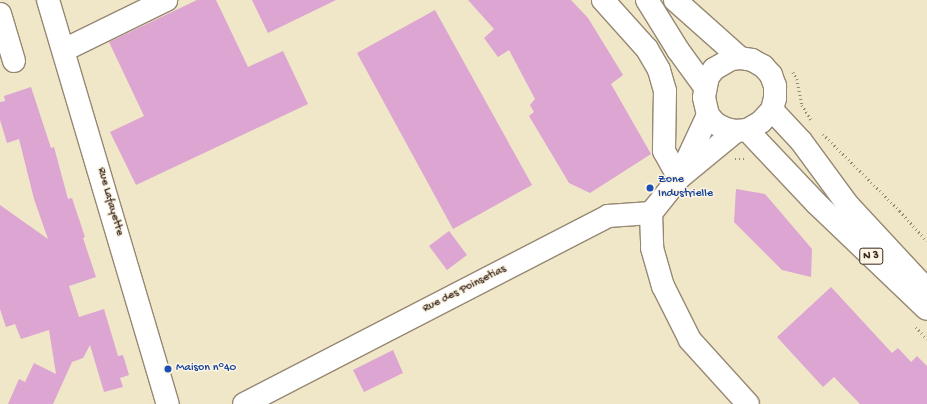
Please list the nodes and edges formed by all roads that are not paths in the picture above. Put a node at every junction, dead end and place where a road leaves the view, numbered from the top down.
1 (48, 0) edge
2 (166, 0) edge
3 (603, 0) edge
4 (648, 0) edge
5 (676, 0) edge
6 (0, 14) edge
7 (64, 50) junction
8 (740, 58) junction
9 (14, 61) dead end
10 (705, 87) junction
11 (772, 110) junction
12 (708, 115) junction
13 (742, 130) junction
14 (678, 178) junction
15 (816, 203) junction
16 (848, 205) junction
17 (651, 212) junction
18 (927, 290) edge
19 (927, 309) edge
20 (168, 404) edge
21 (244, 404) edge
22 (748, 404) edge

1 - 7 street, Rue Lafayette
2 - 7 street
3 - 14 street
4 - 10 street
5 - 8 street
6 - 9 street
7 - 20 street, Rue Lafayette
8 - 10 street
8 - 11 street
10 - 12 street
11 - 13 street
11 - 16 street, N 3
12 - 13 street, N 3
12 - 14 street
13 - 14 street
13 - 15 street, N 3
14 - 17 street
15 - 16 street
15 - 19 street, N 3
16 - 18 street, N 3
17 - 21 street, Rue des Poinsetias
17 - 22 street

